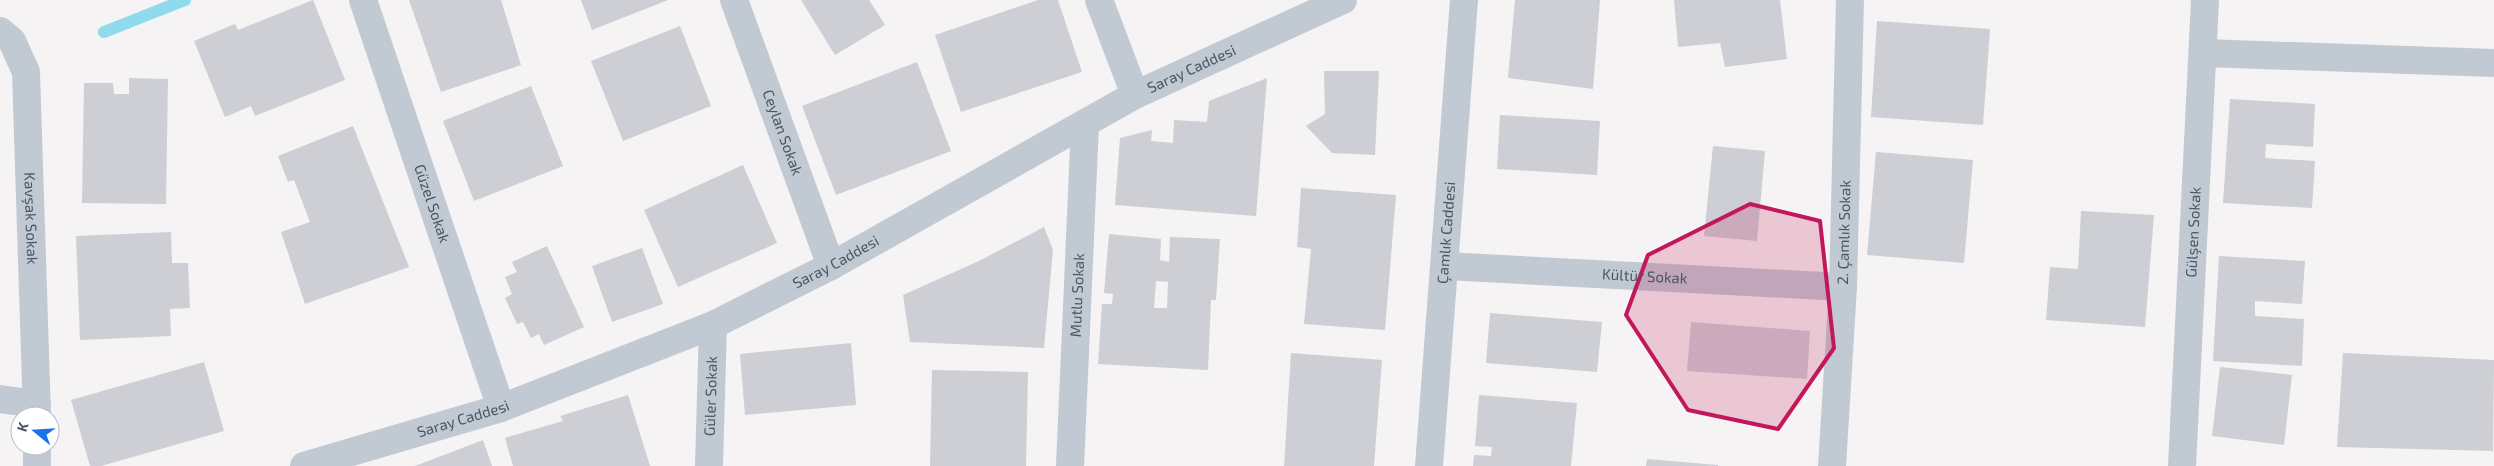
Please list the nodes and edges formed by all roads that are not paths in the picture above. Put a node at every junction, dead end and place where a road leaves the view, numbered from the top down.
1 (363, 0) edge
2 (734, 0) edge
3 (1098, 0) edge
4 (1343, 0) edge
5 (1464, 0) edge
6 (1850, 0) edge
7 (2205, 0) edge
8 (4, 40) edge
9 (2204, 53) junction
10 (2494, 63) edge
11 (1135, 95) junction
12 (1085, 124) junction
13 (832, 266) junction
14 (1445, 266) junction
15 (1843, 287) junction
16 (713, 326) junction
17 (0, 399) edge
18 (24, 406) edge
19 (37, 406) edge
20 (502, 408) junction
21 (304, 466) edge
22 (709, 466) edge
23 (1070, 466) edge
24 (1429, 466) edge
25 (1832, 466) edge
26 (2182, 466) edge

1 - 20 street, Güzel Sokak
2 - 13 street, Ceylan Sokak
3 - 11 street
4 - 11 street, Saray Caddesi
5 - 14 street, Çamlık Caddesi
6 - 15 street, 2. Çamlık Sokak
7 - 9 street, Gülşen Sokak
8 - 19 street, Kavşak Sokak
9 - 10 street
9 - 26 street, Gülşen Sokak
11 - 12 street, Saray Caddesi
12 - 13 street, Saray Caddesi
12 - 23 street, Mutlu Sokak
13 - 16 street, Saray Caddesi
14 - 15 street, Kültür Sokak
14 - 24 street, Çamlık Caddesi
15 - 25 street, 2. Çamlık Sokak
16 - 20 street, Saray Caddesi
16 - 22 street, Güler Sokak
17 - 18 street
20 - 21 street, Saray Caddesi

